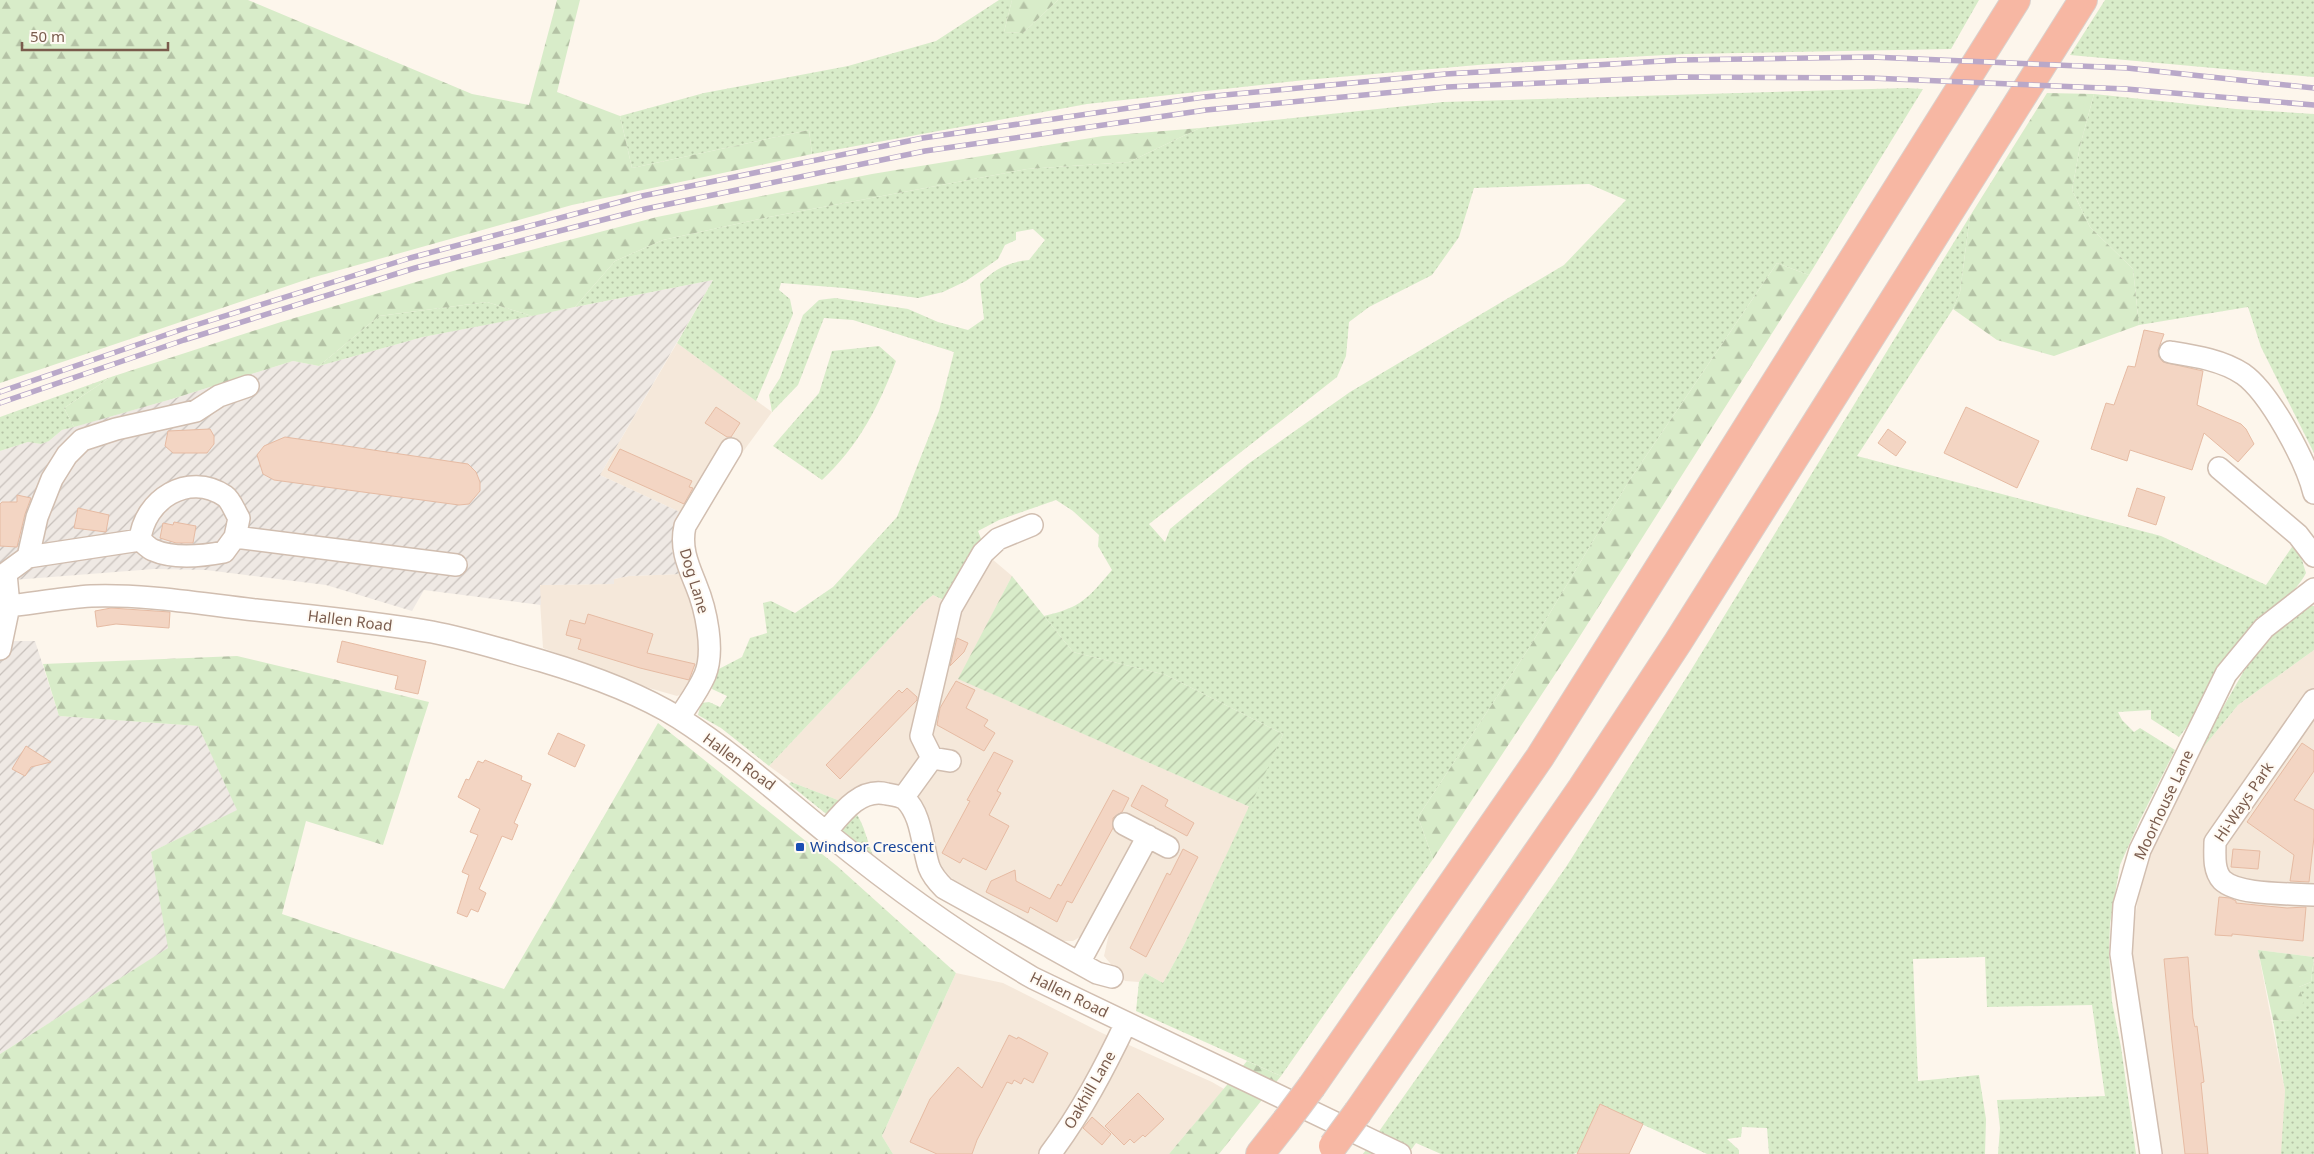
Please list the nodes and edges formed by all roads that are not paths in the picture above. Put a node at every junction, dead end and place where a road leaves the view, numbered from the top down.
1 (2016, 0) edge
2 (2083, 0) edge
3 (2170, 352) dead end
4 (248, 386) dead end
5 (731, 449) dead end
6 (2219, 468) dead end
7 (2314, 493) edge
8 (1032, 525) dead end
9 (235, 537) junction
10 (140, 540) junction
11 (2314, 556) edge
12 (28, 557) junction
13 (456, 566) dead end
14 (3, 571) edge
15 (2314, 588) edge
16 (5, 607) edge
17 (0, 650) edge
18 (2314, 700) edge
19 (678, 718) junction
20 (903, 798) junction
21 (1124, 824) dead end
22 (826, 832) junction
23 (1148, 836) junction
24 (1168, 846) dead end
25 (2314, 895) edge
26 (1079, 963) junction
27 (1112, 977) dead end
28 (1126, 1023) junction
29 (1330, 1150) edge
30 (1050, 1154) edge
31 (1260, 1154) edge
32 (1400, 1154) edge
33 (2151, 1154) edge

1 - 31 highway, bridge
2 - 29 highway, bridge
3 - 7 street
4 - 12 street
5 - 19 street, Dog Lane
6 - 11 street
8 - 20 street
9 - 10 street
9 - 10 street
9 - 13 street
10 - 12 street
12 - 14 street
14 - 16 street
15 - 33 street, Moorhouse Lane
16 - 17 street
16 - 19 street, Hallen Road
18 - 25 street, Hi-Ways Park
19 - 22 street, Hallen Road
20 - 22 street
20 - 26 street
21 - 23 street
22 - 28 street, Hallen Road
23 - 24 street
23 - 26 street
26 - 27 street
28 - 30 street, Oakhill Lane
28 - 32 street, Hallen Road

